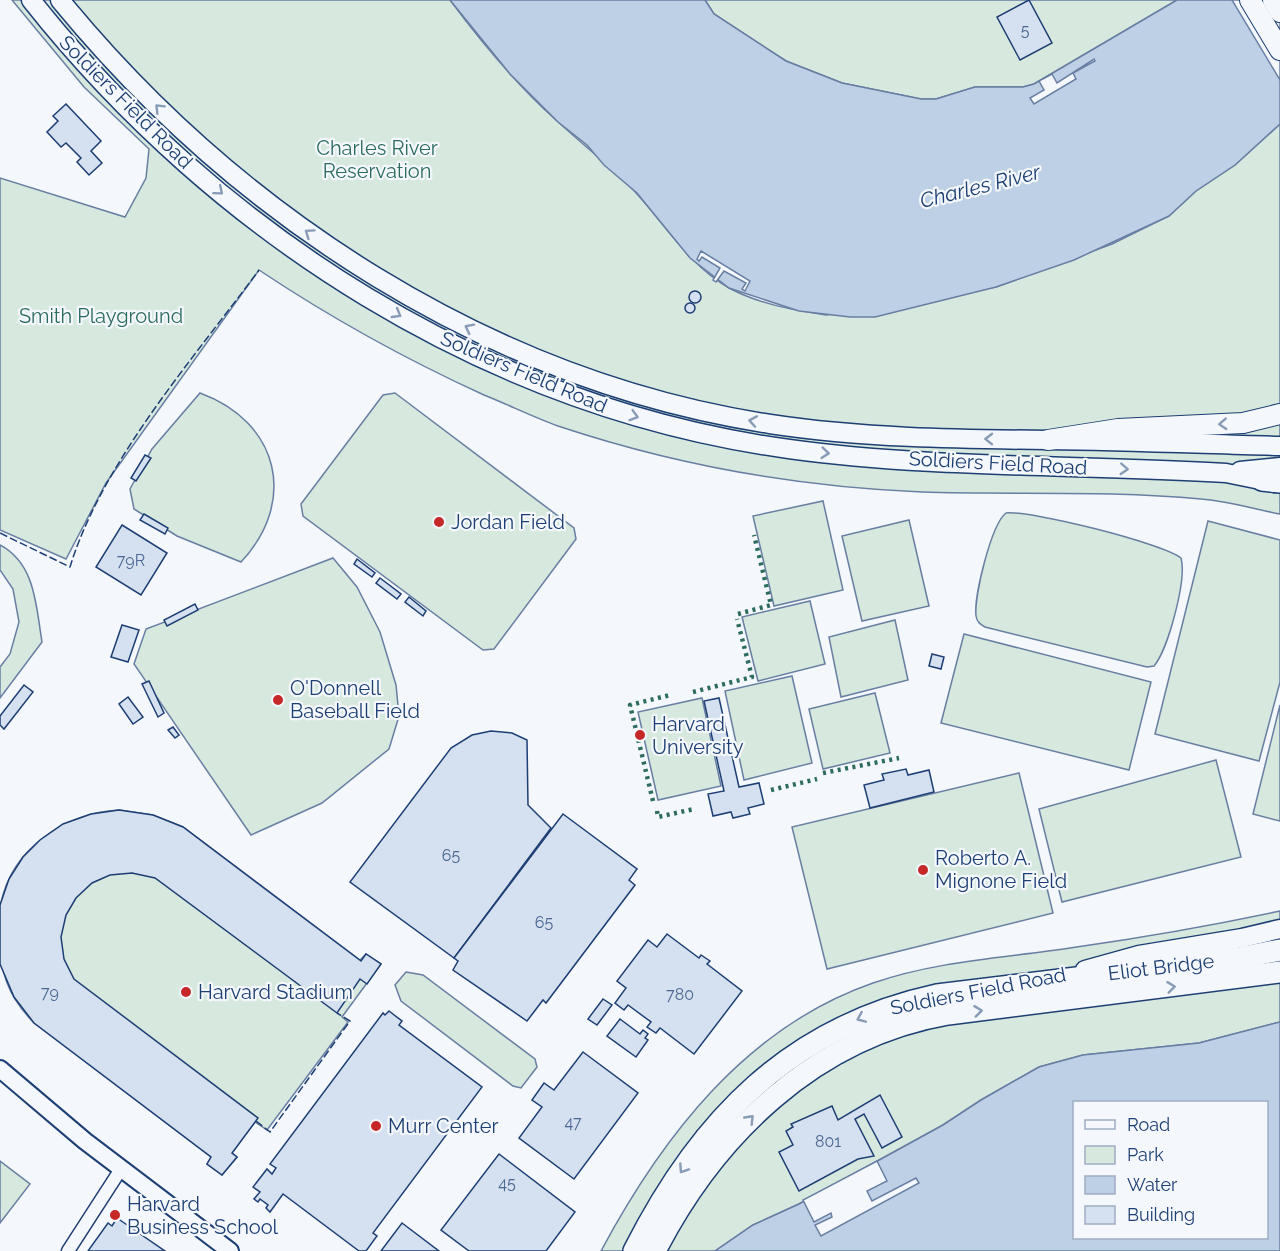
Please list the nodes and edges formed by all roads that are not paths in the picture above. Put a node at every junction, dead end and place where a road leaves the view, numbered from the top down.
1 (31, 0) edge
2 (60, 0) edge
3 (1250, 0) edge
4 (1273, 0) edge
5 (1280, 12) edge
6 (1280, 50) edge
7 (1280, 414) edge
8 (1048, 440) junction
9 (1280, 446) edge
10 (1280, 467) edge
11 (1226, 473) junction
12 (1274, 482) edge
13 (1280, 928) edge
14 (1280, 950) edge
15 (1280, 972) edge
16 (1041, 981) junction
17 (0, 1069) edge
18 (712, 1163) junction
19 (122, 1169) junction
20 (657, 1209) junction
21 (68, 1251) edge
22 (230, 1251) edge
23 (624, 1251) edge
24 (634, 1251) edge
25 (655, 1251) edge
26 (671, 1251) edge

1 -> 11 main road, Soldiers Field Road
8 -> 2 main road, Soldiers Field Road
3 - 6 highway
4 - 5 highway
7 -> 8 highway
8 - 9 main road, Soldiers Field Road
10 - 11 main road
11 - 12 main road, Soldiers Field Road
13 - 16 main road, Soldiers Field Road
14 - 16 highway, Eliot Bridge
18 -> 15 highway, Soldiers Field Road
16 -> 20 highway, Soldiers Field Road
17 - 19 main road
18 - 25 highway, Soldiers Field Road
18 - 26 highway
19 - 21 street
19 - 22 main road
20 - 23 highway
20 - 24 highway, Soldiers Field Road

